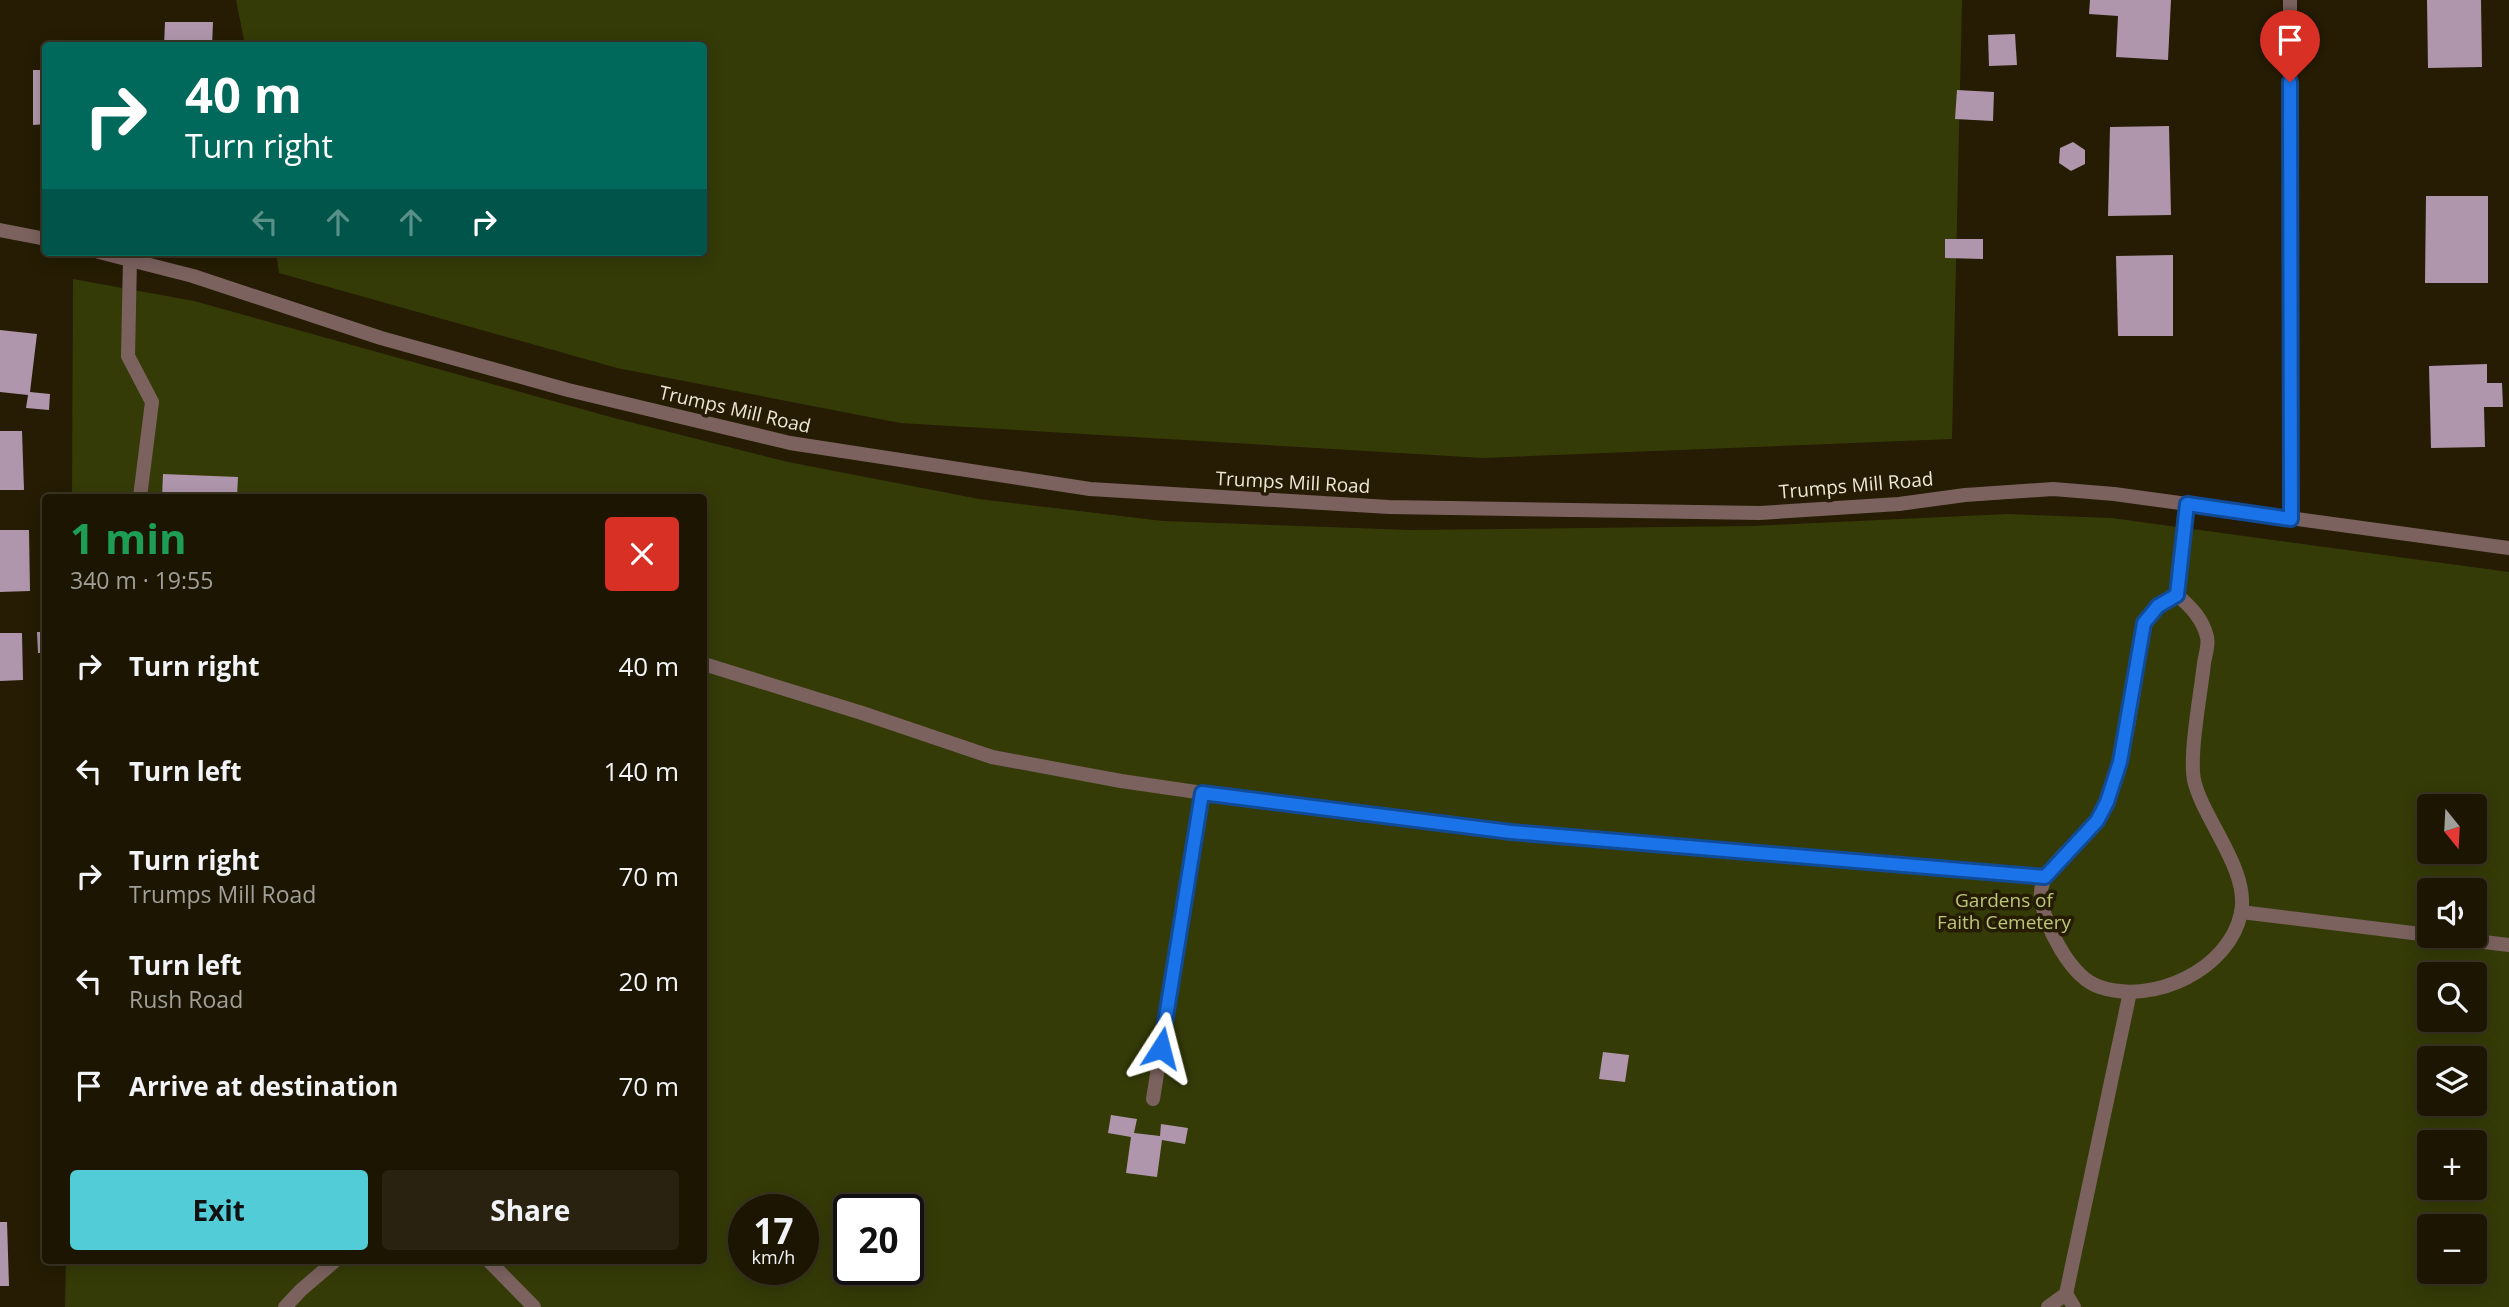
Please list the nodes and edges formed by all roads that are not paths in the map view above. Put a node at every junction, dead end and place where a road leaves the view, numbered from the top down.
1 (2290, 0) edge
2 (0, 230) edge
3 (42, 238) edge
4 (117, 256) edge
5 (130, 259) junction
6 (140, 494) edge
7 (2187, 504) junction
8 (2291, 519) junction
9 (2509, 548) edge
10 (2177, 595) junction
11 (707, 665) edge
12 (1202, 793) junction
13 (2045, 877) junction
14 (2241, 912) junction
15 (2417, 934) edge
16 (2487, 942) edge
17 (2509, 945) edge
18 (2130, 992) junction
19 (1153, 1099) dead end
20 (331, 1264) edge
21 (492, 1264) edge
22 (2066, 1294) junction
23 (285, 1307) edge
24 (534, 1307) edge
25 (2048, 1307) edge
26 (2074, 1307) edge

1 - 8 street
2 - 3 street
4 - 5 street, Trumps Mill Road
5 - 6 street
5 - 7 street, Trumps Mill Road
7 - 8 street, Trumps Mill Road
7 - 10 street
8 - 9 street, Trumps Mill Road
10 - 13 street
10 - 14 street
11 - 12 street
12 - 13 street
12 - 19 street
13 - 18 street
14 - 15 street
14 - 18 street
16 - 17 street
18 - 22 street
20 - 23 street
21 - 24 street
22 - 25 street
22 - 26 street

